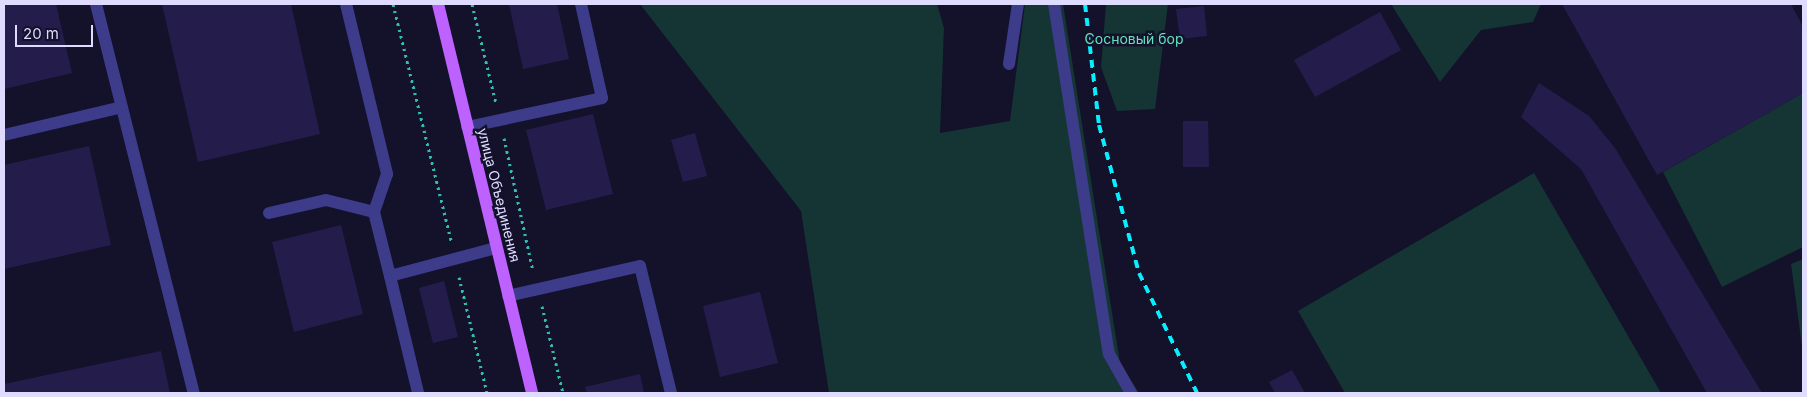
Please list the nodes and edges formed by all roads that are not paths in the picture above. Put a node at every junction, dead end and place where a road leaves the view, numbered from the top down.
1 (96, 4) edge
2 (346, 4) edge
3 (438, 4) edge
4 (581, 4) edge
5 (1018, 4) edge
6 (1054, 4) edge
7 (1008, 64) dead end
8 (122, 107) junction
9 (468, 127) junction
10 (4, 136) edge
11 (374, 212) junction
12 (269, 213) dead end
13 (496, 248) junction
14 (390, 276) junction
15 (508, 296) junction
16 (194, 393) edge
17 (418, 393) edge
18 (532, 393) edge
19 (671, 393) edge
20 (1131, 393) edge

1 - 8 lane
2 - 11 lane
3 - 9 main road, улица Объединения
4 - 9 lane
5 - 7 lane
6 - 20 lane
8 - 10 lane
8 - 16 lane
9 - 13 main road, улица Объединения
11 - 12 lane
11 - 14 lane
13 - 14 lane
13 - 15 main road, улица Объединения
14 - 17 lane
15 - 18 main road, улица Объединения
15 - 19 lane

